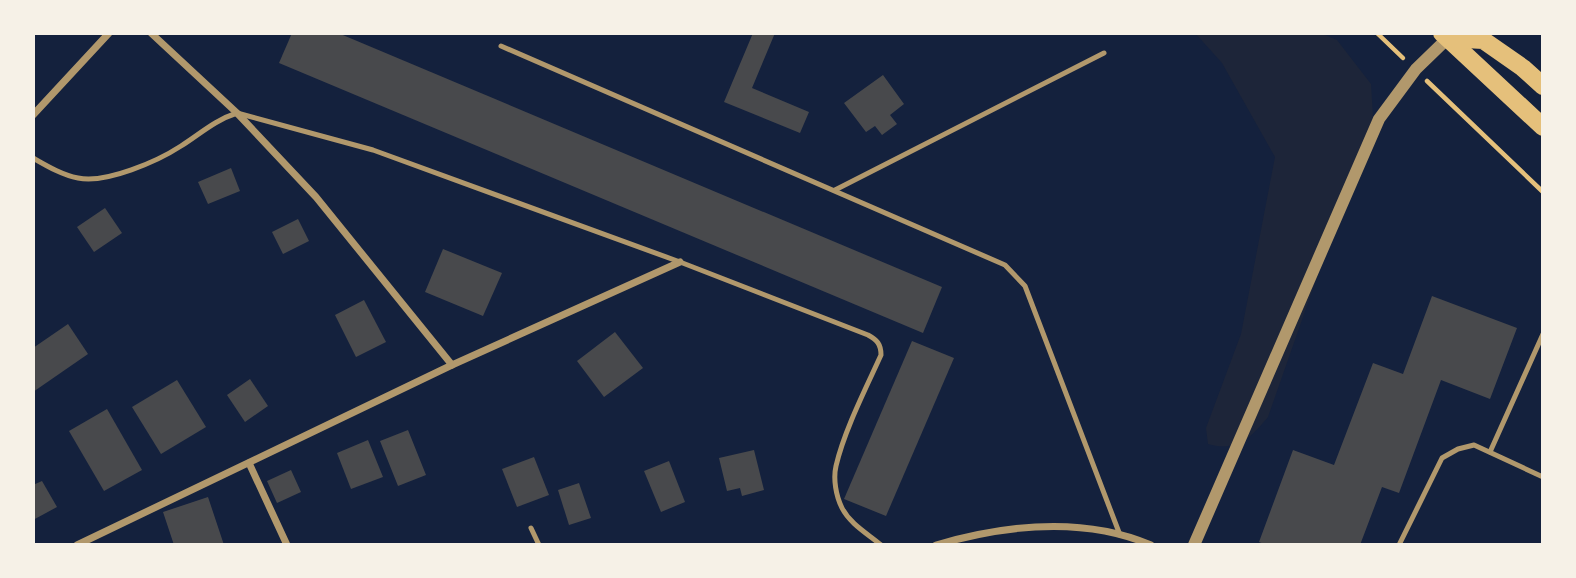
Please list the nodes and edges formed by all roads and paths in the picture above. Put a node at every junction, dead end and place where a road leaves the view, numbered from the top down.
1 (109, 33) edge
2 (151, 33) edge
3 (1377, 33) edge
4 (1446, 35) edge
5 (500, 46) dead end
6 (1104, 53) dead end
7 (1416, 69) junction
8 (1543, 86) edge
9 (237, 113) junction
10 (33, 115) edge
11 (1543, 127) edge
12 (33, 158) edge
13 (835, 190) junction
14 (1543, 192) edge
15 (680, 262) junction
16 (1543, 334) edge
17 (452, 365) junction
18 (1490, 452) junction
19 (249, 463) junction
20 (1543, 477) edge
21 (531, 528) dead end
22 (1120, 535) junction
23 (77, 545) edge
24 (287, 545) edge
25 (539, 545) edge
26 (881, 545) edge
27 (936, 545) edge
28 (1151, 545) edge
29 (1194, 545) edge
30 (1399, 545) edge

1 - 10 street
2 - 9 street
3 - 7 path
4 - 7 street
4 - 8 main road
4 - 11 main road
5 - 13 lane
6 - 13 lane
7 - 14 path
7 - 29 street
9 - 12 lane
9 - 15 lane
9 - 17 street
13 - 22 lane
15 - 17 street
15 - 26 lane
16 - 18 lane
17 - 19 street
18 - 20 lane
18 - 30 lane
19 - 23 street
19 - 24 street
21 - 25 lane
22 - 27 street
22 - 28 street

